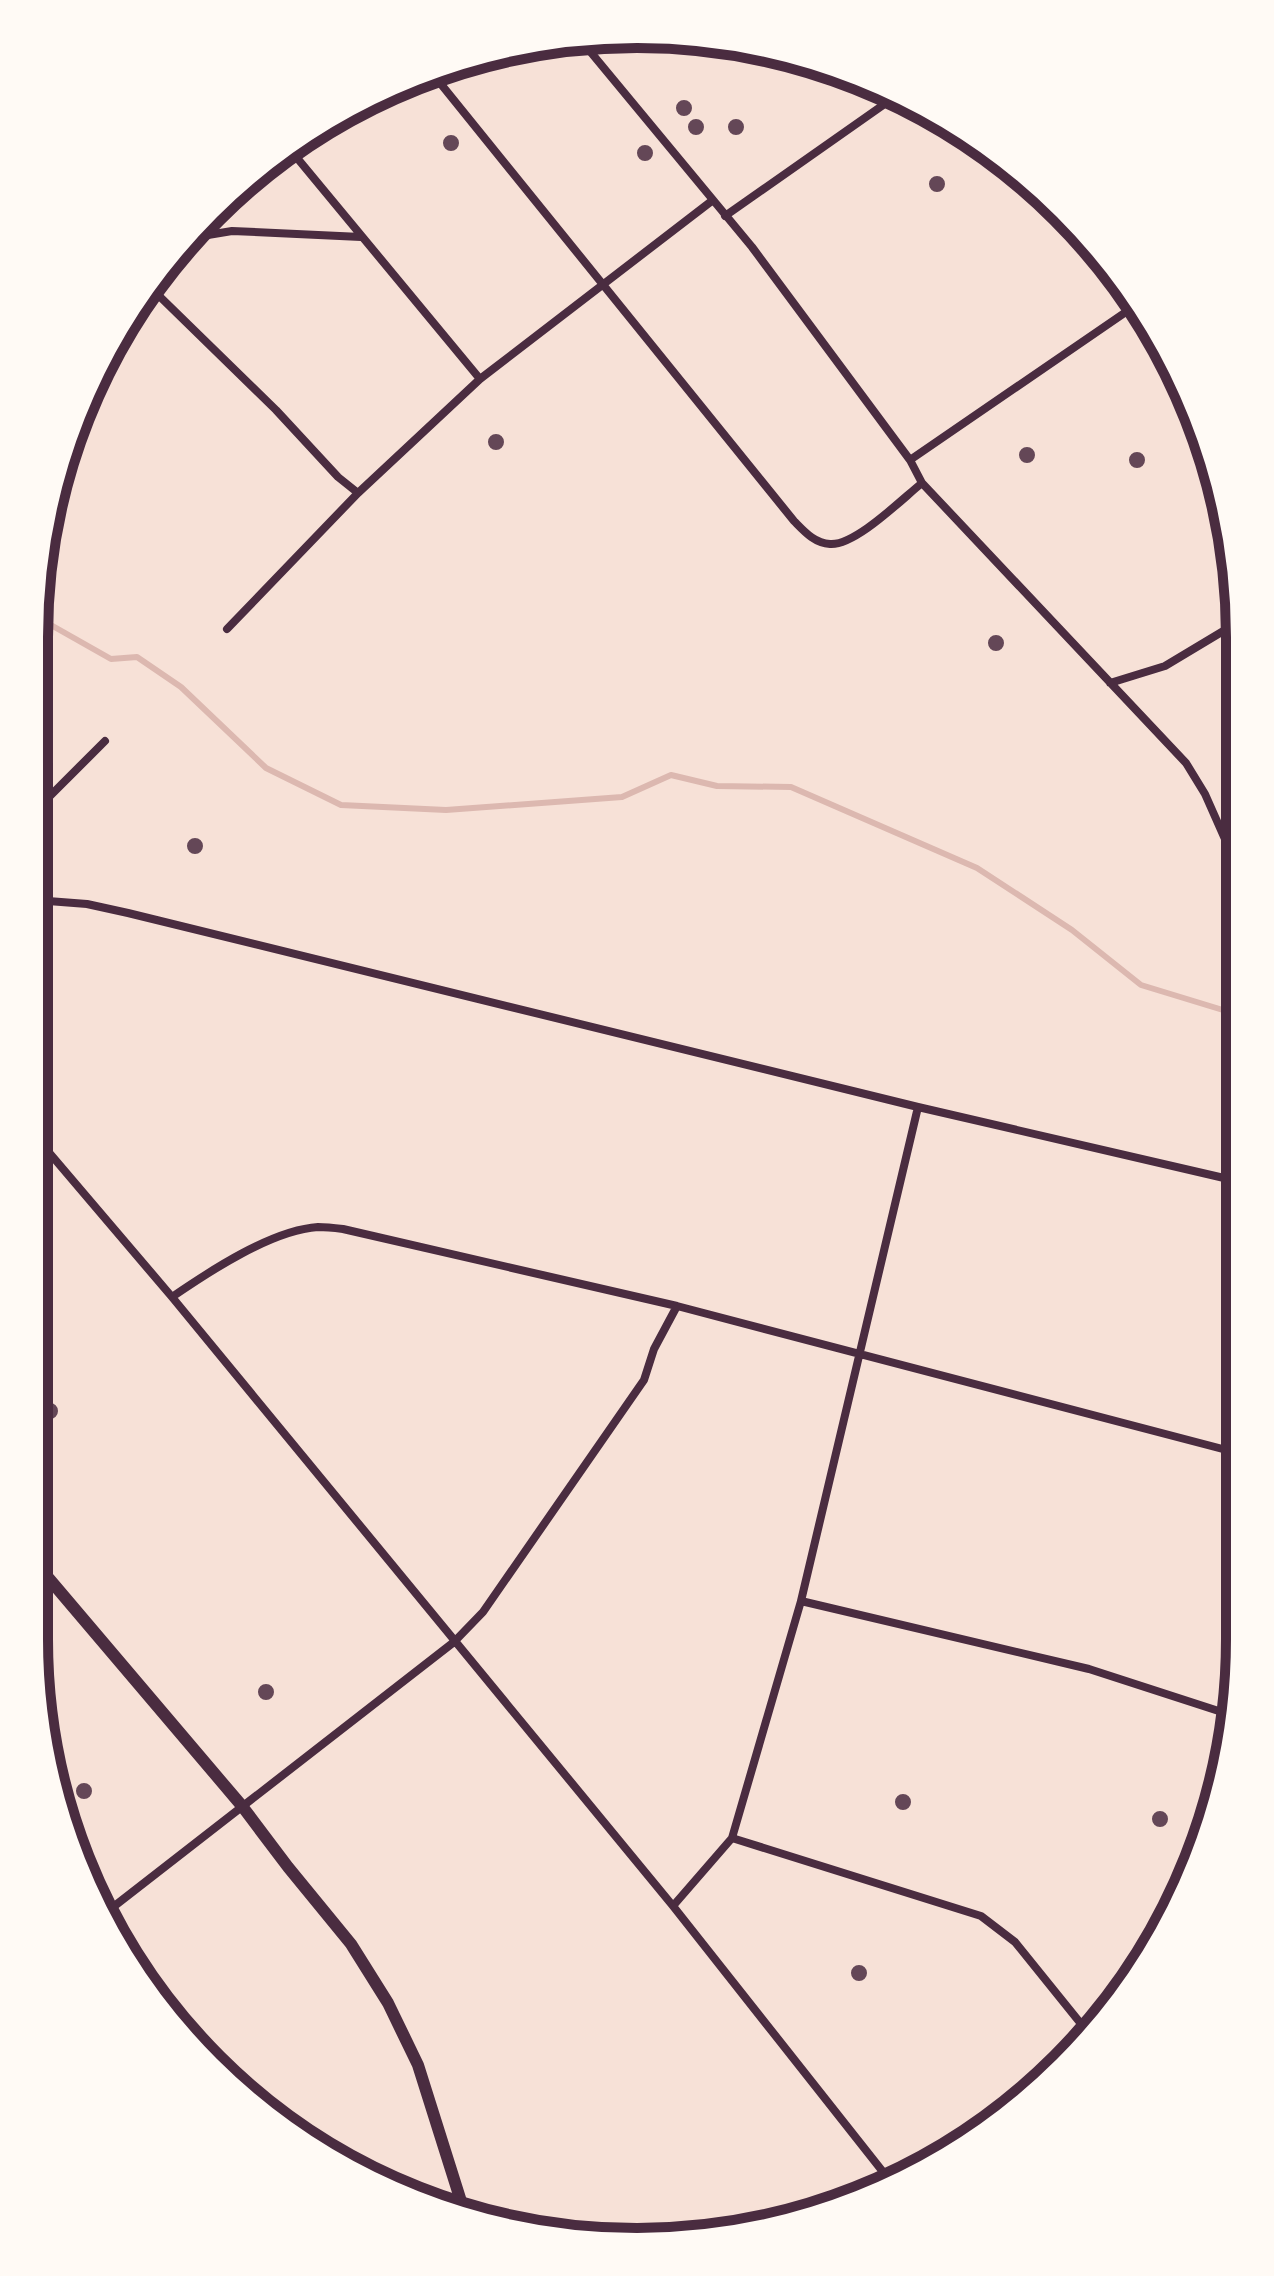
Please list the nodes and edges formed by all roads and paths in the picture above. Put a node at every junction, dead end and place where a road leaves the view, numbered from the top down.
1 (589, 50) edge
2 (439, 82) edge
3 (885, 103) edge
4 (296, 157) edge
5 (713, 200) junction
6 (725, 216) junction
7 (207, 235) edge
8 (361, 237) junction
9 (601, 285) junction
10 (158, 295) edge
11 (1129, 313) edge
12 (480, 379) junction
13 (910, 460) junction
14 (922, 483) junction
15 (358, 493) junction
16 (227, 629) dead end
17 (1226, 630) edge
18 (1110, 683) junction
19 (105, 741) dead end
20 (48, 798) edge
21 (1226, 841) edge
22 (48, 901) edge
23 (918, 1107) junction
24 (48, 1151) edge
25 (1226, 1178) edge
26 (172, 1297) junction
27 (677, 1306) junction
28 (862, 1353) junction
29 (1226, 1450) edge
30 (48, 1577) edge
31 (801, 1601) junction
32 (454, 1642) junction
33 (1221, 1712) edge
34 (242, 1806) junction
35 (732, 1838) junction
36 (673, 1906) junction
37 (113, 1907) edge
38 (1082, 2025) edge
39 (884, 2173) edge
40 (461, 2201) edge

1 - 5 street
2 - 9 street
3 - 6 street
4 - 8 street
5 - 6 street
5 - 9 street
6 - 13 street
7 - 8 street
8 - 12 street
9 - 12 street
9 - 14 street
10 - 15 street
11 - 13 street
12 - 15 street
13 - 14 street
14 - 18 street
15 - 16 street
17 - 18 street
18 - 21 street
19 - 20 street
22 - 23 street
23 - 25 street
23 - 28 street
24 - 26 street
26 - 27 street
26 - 32 street
27 - 28 street
27 - 32 street
28 - 29 street
28 - 31 street
30 - 34 street
31 - 33 street
31 - 35 street
32 - 34 street
32 - 36 street
34 - 37 street
34 - 40 street
35 - 36 street
35 - 38 street
36 - 39 street

